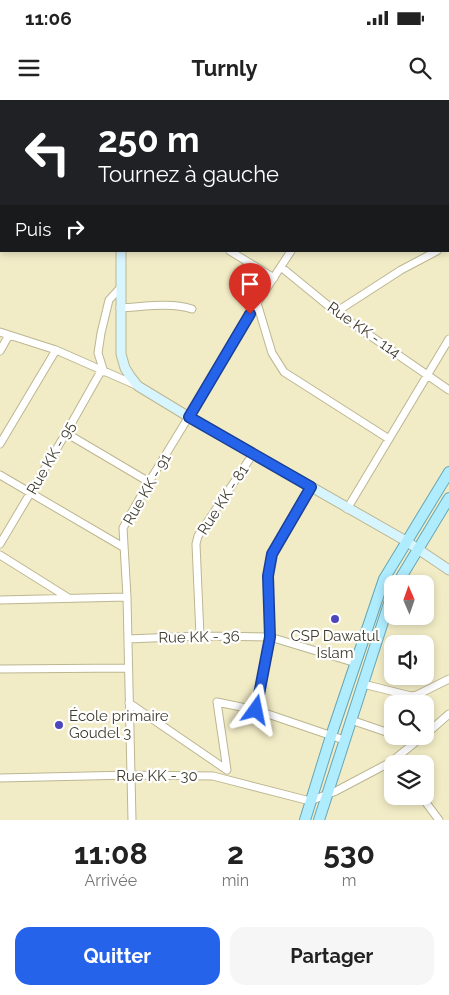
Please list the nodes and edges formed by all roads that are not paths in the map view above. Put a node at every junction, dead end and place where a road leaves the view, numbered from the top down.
1 (121, 252) edge
2 (232, 252) edge
3 (290, 252) edge
4 (435, 252) edge
5 (281, 267) junction
6 (274, 278) junction
7 (120, 287) junction
8 (257, 303) junction
9 (120, 308) junction
10 (192, 309) dead end
11 (336, 312) junction
12 (0, 332) edge
13 (9, 335) junction
14 (449, 339) edge
15 (56, 350) junction
16 (0, 351) edge
17 (102, 371) junction
18 (427, 375) junction
19 (138, 386) junction
20 (449, 390) edge
21 (189, 417) junction
22 (66, 433) junction
23 (389, 439) junction
24 (0, 444) edge
25 (253, 454) junction
26 (449, 472) edge
27 (0, 475) edge
28 (148, 482) junction
29 (311, 487) junction
30 (31, 493) junction
31 (449, 498) edge
32 (347, 509) junction
33 (406, 542) junction
34 (0, 544) edge
35 (123, 547) junction
36 (417, 548) junction
37 (0, 555) edge
38 (449, 570) edge
39 (401, 575) edge
40 (68, 597) junction
41 (127, 597) junction
42 (0, 600) edge
43 (384, 619) edge
44 (200, 636) junction
45 (270, 637) junction
46 (128, 639) junction
47 (356, 663) junction
48 (128, 668) junction
49 (0, 670) edge
50 (449, 679) edge
51 (363, 684) junction
52 (129, 703) junction
53 (256, 710) junction
54 (449, 714) edge
55 (351, 720) junction
56 (434, 727) edge
57 (384, 731) edge
58 (331, 736) junction
59 (344, 740) junction
60 (412, 745) edge
61 (401, 755) edge
62 (384, 767) edge
63 (131, 775) junction
64 (0, 778) edge
65 (326, 795) junction
66 (310, 800) junction
67 (428, 805) edge
68 (132, 820) edge
69 (304, 820) edge
70 (319, 820) edge
71 (439, 820) edge

1 - 7 street
2 - 6 street
3 - 5 street, Rue KK - 91
4 - 11 street
5 - 6 street, Rue KK - 91
5 - 11 street, Rue KK - 114
6 - 8 street, Rue KK - 91
7 - 9 street
7 - 17 street
8 - 21 street, Rue KK - 91
8 - 23 street
9 - 10 street
9 - 19 street
11 - 18 street, Rue KK - 114
12 - 13 street
13 - 15 street
13 - 16 street
14 - 18 street
15 - 17 street
15 - 24 street
17 - 19 street
17 - 22 street, Rue KK - 95
18 - 20 street, Rue KK - 114
18 - 23 street
19 - 21 street
21 - 25 street
21 - 28 street, Rue KK - 91
22 - 28 street
22 - 30 street, Rue KK - 95
23 - 32 street
25 - 29 street
25 - 44 street, Rue KK - 81
26 - 33 main road
27 - 30 street
28 - 35 street, Rue KK - 91
29 - 32 street
29 - 45 street
30 - 34 street, Rue KK - 95
30 - 35 street
31 - 36 main road
32 - 33 street
33 - 36 street
33 - 47 main road
35 - 41 street, Rue KK - 91
36 - 38 street
36 - 39 main road
37 - 40 street
40 - 41 street
40 - 42 street
41 - 46 street, Rue KK - 91
43 - 51 main road
44 - 45 street, Rue KK - 36
44 - 46 street, Rue KK - 36
45 - 47 street, Rue KK - 36
45 - 53 street
46 - 48 street, Rue KK - 91
47 - 58 main road
48 - 49 street
48 - 52 street, Rue KK - 91
50 - 51 street
51 - 55 main road
52 - 53 street
52 - 63 street, Rue KK - 91
53 - 58 street
54 - 56 street
55 - 57 street
55 - 59 main road
58 - 59 street
58 - 66 main road
59 - 65 main road
60 - 61 street
62 - 65 street
63 - 64 street, Rue KK - 30
63 - 66 street, Rue KK - 30
63 - 68 street, Rue KK - 91
65 - 66 street
65 - 70 main road
66 - 69 main road
67 - 71 street

